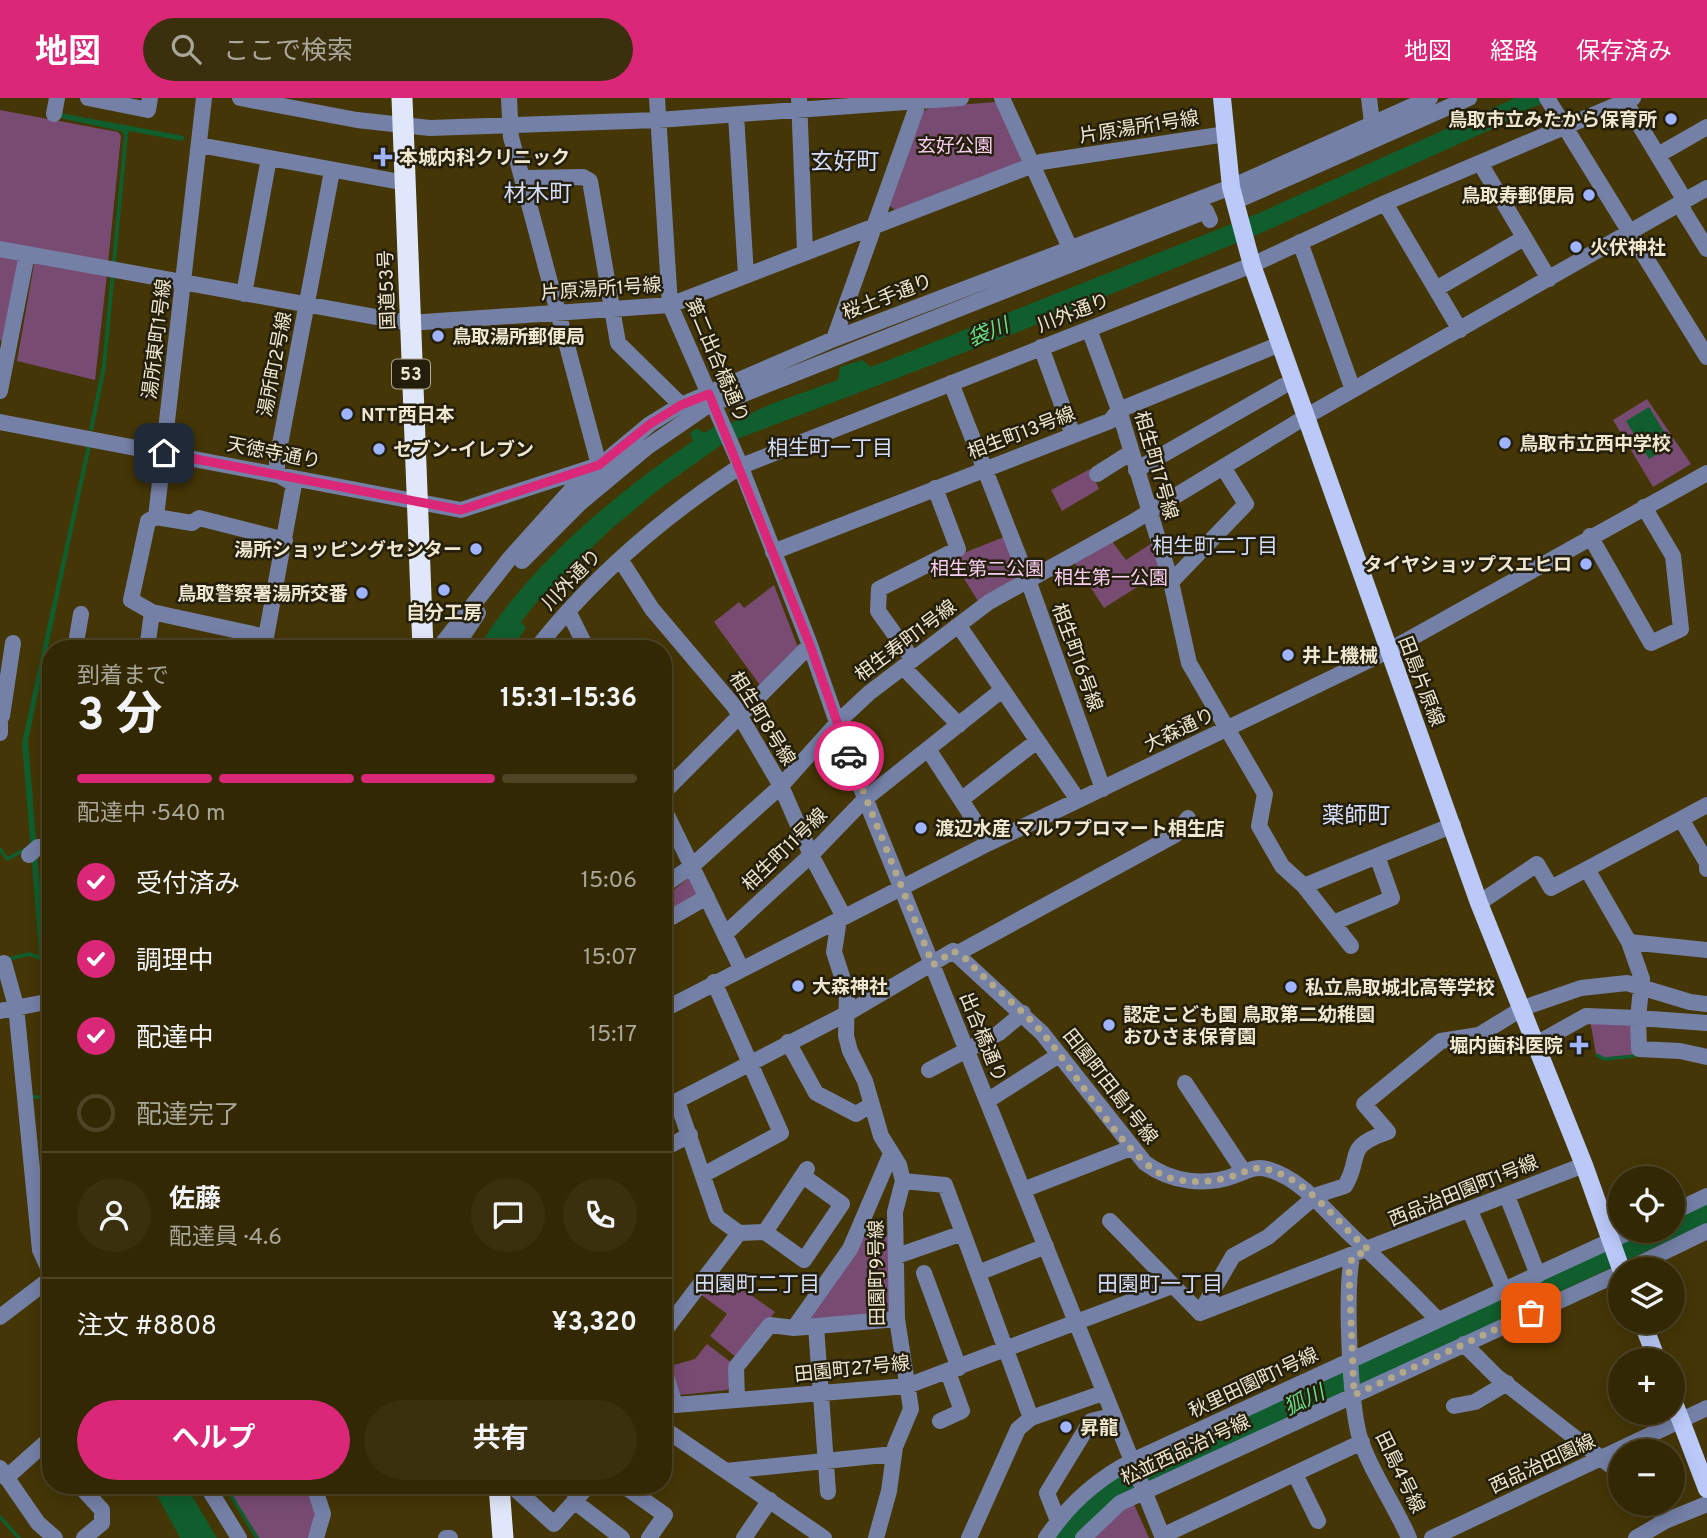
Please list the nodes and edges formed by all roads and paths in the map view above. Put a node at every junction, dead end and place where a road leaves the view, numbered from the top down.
1 (88, 98) edge
2 (150, 98) edge
3 (204, 98) edge
4 (240, 98) edge
5 (402, 98) edge
6 (509, 98) edge
7 (657, 98) edge
8 (961, 98) edge
9 (1002, 98) edge
10 (1222, 98) edge
11 (1369, 98) edge
12 (1430, 98) edge
13 (1469, 98) edge
14 (1547, 98) edge
15 (920, 99) edge
16 (1629, 100) edge
17 (284, 102) edge
18 (799, 104) edge
19 (736, 115) junction
20 (658, 120) junction
21 (1559, 121) junction
22 (402, 124) junction
23 (509, 124) junction
24 (1707, 127) edge
25 (1370, 130) junction
26 (1226, 134) junction
27 (199, 145) junction
28 (1658, 155) junction
29 (269, 158) junction
30 (1480, 163) junction
31 (1032, 165) junction
32 (332, 171) junction
33 (523, 178) junction
34 (405, 183) junction
35 (1707, 188) edge
36 (1233, 200) junction
37 (1684, 202) junction
38 (1385, 203) junction
39 (1210, 220) dead end
40 (877, 223) junction
41 (1628, 232) junction
42 (1524, 238) junction
43 (1300, 242) junction
44 (0, 249) edge
45 (1707, 249) edge
46 (805, 252) junction
47 (27, 254) junction
48 (1077, 255) junction
49 (1250, 259) junction
50 (747, 275) junction
51 (1549, 279) junction
52 (184, 283) junction
53 (1436, 289) junction
54 (244, 294) junction
55 (306, 305) junction
56 (670, 305) junction
57 (612, 309) junction
58 (559, 313) junction
59 (409, 323) junction
60 (1089, 329) junction
61 (1460, 330) junction
62 (834, 340) junction
63 (1280, 344) junction
64 (1041, 347) junction
65 (1707, 357) edge
66 (951, 383) junction
67 (1283, 386) dead end
68 (1353, 390) junction
69 (0, 391) edge
70 (713, 403) junction
71 (681, 405) junction
72 (1119, 410) junction
73 (1307, 416) junction
74 (0, 422) edge
75 (1073, 436) junction
76 (164, 453) junction
77 (1130, 453) junction
78 (739, 463) junction
79 (599, 465) junction
80 (1223, 467) junction
81 (985, 468) junction
82 (1136, 470) junction
83 (1707, 473) edge
84 (277, 474) junction
85 (1097, 474) dead end
86 (934, 488) junction
87 (416, 501) junction
88 (1644, 507) junction
89 (1148, 511) junction
90 (156, 517) junction
91 (1590, 536) junction
92 (285, 540) junction
93 (773, 552) junction
94 (620, 559) junction
95 (1028, 580) junction
96 (1171, 582) junction
97 (568, 611) junction
98 (152, 612) junction
99 (80, 614) dead end
100 (959, 626) junction
101 (266, 637) junction
102 (76, 640) edge
103 (147, 640) edge
104 (266, 640) edge
105 (423, 640) edge
106 (445, 640) edge
107 (460, 640) edge
108 (544, 640) edge
109 (582, 640) edge
110 (13, 643) dead end
111 (810, 645) junction
112 (1388, 651) junction
113 (908, 663) junction
114 (1002, 690) junction
115 (1, 716) edge
116 (740, 716) junction
117 (838, 722) junction
118 (959, 724) junction
119 (1227, 730) junction
120 (0, 733) edge
121 (1037, 741) junction
122 (928, 749) junction
123 (672, 784) edge
124 (781, 786) junction
125 (1103, 789) junction
126 (865, 799) junction
127 (962, 799) junction
128 (1078, 800) junction
129 (1707, 805) edge
130 (1188, 818) dead end
131 (1681, 819) junction
132 (672, 825) edge
133 (1452, 825) junction
134 (989, 843) junction
135 (811, 855) junction
136 (1377, 856) junction
137 (692, 866) junction
138 (1587, 869) junction
139 (1707, 869) edge
140 (672, 880) edge
141 (1304, 886) junction
142 (901, 890) junction
143 (707, 897) junction
144 (1479, 903) junction
145 (672, 917) edge
146 (841, 918) junction
147 (1333, 923) junction
148 (725, 934) junction
149 (1629, 943) junction
150 (1351, 946) dead end
151 (1707, 950) edge
152 (958, 953) junction
153 (0, 965) edge
154 (933, 965) junction
155 (741, 968) junction
156 (714, 982) junction
157 (1642, 987) junction
158 (1707, 998) edge
159 (42, 1002) edge
160 (672, 1005) edge
161 (16, 1006) junction
162 (1523, 1007) junction
163 (0, 1011) edge
164 (848, 1013) junction
165 (1023, 1013) junction
166 (1638, 1018) junction
167 (1707, 1023) edge
168 (788, 1042) junction
169 (1536, 1044) junction
170 (967, 1051) junction
171 (1059, 1055) junction
172 (1707, 1057) edge
173 (749, 1062) junction
174 (929, 1070) dead end
175 (1185, 1083) dead end
176 (987, 1101) junction
177 (672, 1103) edge
178 (871, 1105) junction
179 (672, 1107) edge
180 (690, 1135) junction
181 (672, 1144) edge
182 (1131, 1148) junction
183 (890, 1156) junction
184 (1584, 1165) junction
185 (1244, 1172) junction
186 (703, 1175) junction
187 (903, 1181) junction
188 (1023, 1190) junction
189 (1507, 1196) junction
190 (1707, 1196) edge
191 (1314, 1198) junction
192 (1685, 1206) edge
193 (1470, 1211) junction
194 (1110, 1221) dead end
195 (1608, 1231) edge
196 (1707, 1231) edge
197 (765, 1232) junction
198 (739, 1233) junction
199 (963, 1233) junction
200 (1610, 1243) edge
201 (1046, 1246) junction
202 (1369, 1250) junction
203 (42, 1255) edge
204 (897, 1256) junction
205 (1352, 1257) junction
206 (1654, 1257) edge
207 (924, 1273) dead end
208 (978, 1273) junction
209 (1538, 1275) junction
210 (1608, 1276) edge
211 (42, 1283) edge
212 (1172, 1286) junction
213 (1504, 1290) junction
214 (1200, 1313) junction
215 (0, 1317) edge
216 (897, 1320) junction
217 (1438, 1320) junction
218 (672, 1321) edge
219 (1077, 1324) junction
220 (816, 1326) junction
221 (794, 1328) junction
222 (1464, 1344) junction
223 (1007, 1351) junction
224 (1352, 1361) junction
225 (954, 1370) junction
226 (1507, 1383) junction
227 (906, 1386) junction
228 (1103, 1393) junction
229 (1354, 1393) junction
230 (819, 1394) junction
231 (737, 1399) junction
232 (672, 1406) edge
233 (1454, 1406) dead end
234 (1707, 1408) edge
235 (1112, 1416) junction
236 (1685, 1417) edge
237 (1031, 1418) junction
238 (940, 1421) dead end
239 (1669, 1425) edge
240 (1683, 1425) edge
241 (672, 1434) edge
242 (1362, 1443) junction
243 (42, 1449) edge
244 (894, 1454) junction
245 (1600, 1458) junction
246 (826, 1461) junction
247 (1133, 1463) junction
248 (1608, 1464) edge
249 (726, 1471) junction
250 (3, 1473) edge
251 (1296, 1476) junction
252 (1144, 1489) junction
253 (1707, 1489) edge
254 (828, 1492) dead end
255 (87, 1494) edge
256 (212, 1494) edge
257 (223, 1494) edge
258 (317, 1494) edge
259 (500, 1494) edge
260 (521, 1494) edge
261 (581, 1494) edge
262 (635, 1494) edge
263 (770, 1500) junction
264 (574, 1501) junction
265 (1707, 1504) edge
266 (1663, 1516) edge
267 (1058, 1521) junction
268 (1318, 1521) dead end
269 (1665, 1521) junction
270 (800, 1532) edge
271 (238, 1536) edge
272 (1162, 1537) edge
273 (55, 1538) edge
274 (84, 1538) edge
275 (316, 1538) edge
276 (503, 1538) edge
277 (622, 1538) edge
278 (649, 1538) edge
279 (744, 1538) edge
280 (824, 1538) edge
281 (876, 1538) edge
282 (969, 1538) edge
283 (1046, 1538) edge
284 (1083, 1538) edge
285 (1409, 1538) edge
286 (1432, 1538) edge
287 (1636, 1538) edge

1 - 2 street
3 - 27 street, 湯所東町1号線
4 - 17 street
5 - 22 highway, 国道53号 / 53
6 - 23 street
7 - 20 street, 第二出合橋通り
8 - 15 street
9 - 31 street
10 - 26 main road, 田島片原線
11 - 25 street
12 - 25 street
13 - 25 street
14 - 21 street
15 - 18 street
15 - 40 street
16 - 21 street, 川外通り
16 - 28 street
17 - 22 street
18 - 19 street
18 - 46 street
19 - 20 street
19 - 50 street
20 - 23 street
20 - 56 street, 第二出合橋通り
21 - 30 street, 川外通り
21 - 41 street
22 - 23 street
22 - 34 highway, 国道53号 / 53
23 - 33 street
24 - 28 street
25 - 36 street, 桜土手通り
26 - 31 street, 片原湯所1号線
26 - 36 main road, 田島片原線
27 - 29 street
27 - 52 street, 湯所東町1号線
28 - 37 street
29 - 32 street
29 - 54 street
30 - 38 street, 川外通り
30 - 42 street
31 - 40 street, 片原湯所1号線
31 - 48 street
32 - 34 street
32 - 55 street, 湯所町2号線
33 - 57 street
33 - 58 street
34 - 59 highway, 国道53号 / 53
35 - 37 street
36 - 48 street, 桜土手通り
36 - 49 main road, 田島片原線
37 - 41 street
37 - 45 street
38 - 43 street, 川外通り
38 - 53 street
39 - 48 street
40 - 46 street, 片原湯所1号線
40 - 62 street
41 - 51 street
41 - 65 street
42 - 51 street
42 - 53 street
43 - 49 street, 川外通り
43 - 68 street
44 - 47 street, 片原湯所1号線
46 - 50 street, 片原湯所1号線
47 - 52 street, 片原湯所1号線
47 - 69 street
48 - 62 street, 桜土手通り
48 - 70 street
49 - 60 street, 川外通り
49 - 63 main road, 田島片原線
50 - 56 street, 片原湯所1号線
51 - 61 street
52 - 54 street, 片原湯所1号線
52 - 76 street, 湯所東町1号線
53 - 61 street
54 - 55 street, 片原湯所1号線
55 - 59 street, 片原湯所1号線
55 - 84 street, 湯所町2号線
56 - 57 street, 片原湯所1号線
56 - 70 street, 第二出合橋通り
57 - 58 street, 片原湯所1号線
57 - 71 street
58 - 59 street, 片原湯所1号線
58 - 79 street
59 - 87 highway, 国道53号 / 53
60 - 64 street, 川外通り
60 - 72 street, 相生町17号線
61 - 68 street, 相生寿町1号線
62 - 70 street, 桜土手通り
63 - 72 street, 相生町13号線
63 - 73 main road, 田島片原線
64 - 66 street, 川外通り
64 - 75 street
66 - 78 street, 川外通り
66 - 81 street, 相生町16号線
67 - 82 street
68 - 73 street, 相生寿町1号線
70 - 71 street, 桜土手通り
70 - 78 street, 第二出合橋通り
70 - 107 street
71 - 79 street, 桜土手通り
72 - 75 street, 相生町13号線
72 - 77 street, 相生町17号線
73 - 80 street, 相生寿町1号線
73 - 112 main road, 田島片原線
74 - 76 street, 天徳寺通り
75 - 81 street, 相生町13号線
76 - 84 street, 天徳寺通り
76 - 90 street, 湯所東町1号線
77 - 82 street, 相生町17号線
77 - 85 street
78 - 93 street, 出合橋通り
78 - 94 street, 川外通り
79 - 87 street, 天徳寺通り
79 - 106 street, 桜土手通り
80 - 89 street, 相生寿町1号線
80 - 96 street
81 - 86 street, 相生町13号線
81 - 95 street, 相生町16号線
82 - 89 street, 相生町17号線
83 - 88 street, 大森通り
84 - 87 street, 天徳寺通り
84 - 92 street
86 - 93 street, 相生町13号線
86 - 113 street
87 - 105 highway, 国道53号 / 53
88 - 91 street, 大森通り
88 - 91 street
89 - 95 street, 相生寿町1号線
89 - 96 street, 相生町17号線
90 - 92 street
90 - 98 street, 湯所東町1号線
91 - 112 street, 大森通り
92 - 101 street
93 - 111 street, 出合橋通り
94 - 97 street, 川外通り
94 - 116 street, 相生町8号線
95 - 100 street, 相生寿町1号線
95 - 125 street, 相生町16号線
96 - 119 street, 相生町17号線
97 - 108 street, 川外通り
97 - 109 street
98 - 101 street
98 - 103 street
99 - 102 street
100 - 113 street, 相生寿町1号線
100 - 114 street
101 - 104 street
110 - 115 street
111 - 116 street
111 - 117 street, 出合橋通り
112 - 119 street, 大森通り
112 - 133 main road, 田島片原線
113 - 117 street, 相生寿町1号線
113 - 118 street
114 - 118 street, 相生町11号線
114 - 121 street
115 - 120 street
116 - 123 street
116 - 124 street, 相生町8号線
117 - 124 street, 相生寿町1号線
117 - 126 street, 出合橋通り
118 - 122 street, 相生町11号線
119 - 125 street, 大森通り
119 - 141 street, 相生町17号線
121 - 127 street
121 - 128 street
122 - 126 street, 相生町11号線
122 - 127 street
124 - 135 street, 相生町8号線
124 - 137 street, 相生寿町1号線
125 - 128 street, 大森通り
126 - 135 street, 相生町11号線
126 - 142 street, 出合橋通り
127 - 134 street
128 - 134 street, 大森通り
129 - 131 street
130 - 152 street
131 - 138 street
131 - 139 street
132 - 137 street
133 - 136 street
133 - 144 main road, 田島片原線
134 - 142 street, 大森通り
135 - 146 street, 相生町8号線
135 - 148 street, 相生町11号線
136 - 141 street
136 - 147 street
137 - 140 street, 相生寿町1号線
137 - 143 street
138 - 144 street
138 - 149 street
141 - 147 street, 相生町17号線
142 - 146 street, 大森通り
142 - 154 street, 出合橋通り
143 - 145 street
143 - 148 street
144 - 162 main road, 田島片原線
146 - 155 street, 大森通り
146 - 164 street
147 - 150 street, 相生町17号線
148 - 155 street
149 - 151 street
149 - 157 street
152 - 154 street
152 - 165 street, 田園町田島1号線
153 - 161 street
154 - 164 street
154 - 170 street, 出合橋通り
155 - 156 street, 大森通り
156 - 160 street, 大森通り
156 - 173 street
157 - 158 street
157 - 162 street
157 - 166 street
159 - 161 street
161 - 163 street
161 - 203 street
162 - 169 main road, 田島片原線
162 - 191 street
164 - 168 street
164 - 178 street
165 - 170 street
165 - 171 street, 田園町田島1号線
166 - 167 street
166 - 169 street
166 - 172 street
168 - 173 street
168 - 178 street
169 - 184 main road, 田島片原線
170 - 174 street
170 - 176 street, 出合橋通り
171 - 176 street
171 - 182 street, 田園町田島1号線
173 - 177 street
173 - 186 street
175 - 185 street
176 - 188 street, 出合橋通り
178 - 183 street
179 - 180 street
180 - 181 street
180 - 186 street
182 - 185 street, 田園町田島1号線
182 - 188 street
183 - 187 street
183 - 221 street
184 - 189 street, 西品治田園町1号線
184 - 195 main road, 田島片原線
185 - 191 street, 田園町田島1号線
186 - 198 street
187 - 199 street
187 - 204 street, 田園町9号線
188 - 201 street, 出合橋通り
189 - 193 street, 西品治田園町1号線
189 - 209 street
190 - 192 street
191 - 202 street, 田園町田島1号線
191 - 214 street
193 - 202 street, 西品治田園町1号線
193 - 213 street
194 - 212 street
196 - 206 street
197 - 197 street
197 - 198 street
198 - 218 street
199 - 204 street
199 - 208 street
200 - 209 street, 秋里田園町1号線
201 - 208 street
201 - 219 street, 出合橋通り
202 - 205 street, 西品治田園町1号線
202 - 217 street, 田園町田島1号線
204 - 216 street, 田園町9号線
205 - 214 street, 西品治田園町1号線
205 - 224 street, 田島4号線
207 - 225 street
208 - 223 street
209 - 213 street, 秋里田園町1号線
210 - 222 street, 松並西品治1号線
211 - 215 street
212 - 214 street
212 - 219 street, 田園町27号線
213 - 217 street, 秋里田園町1号線
216 - 220 street
216 - 227 street, 田園町9号線
217 - 224 street, 秋里田園町1号線
219 - 223 street, 田園町27号線
219 - 228 street, 出合橋通り
220 - 221 street
220 - 230 street
221 - 231 street
222 - 226 street
222 - 229 street, 松並西品治1号線
223 - 225 street, 田園町27号線
223 - 237 street
224 - 229 street, 田島4号線
224 - 247 street, 秋里田園町1号線
225 - 227 street, 田園町27号線
225 - 238 street
226 - 233 street
226 - 245 street
227 - 230 street, 田園町27号線
227 - 244 street, 田園町9号線
228 - 235 street, 出合橋通り
228 - 237 street
229 - 242 street, 田島4号線
229 - 252 street, 松並西品治1号線
230 - 231 street, 田園町27号線
230 - 246 street
231 - 232 street, 田園町27号線
234 - 236 street, 西品治田園線
235 - 247 street, 出合橋通り
235 - 267 street
237 - 282 street
239 - 245 street, 西品治田園線
240 - 253 main road
241 - 249 street
242 - 251 street
242 - 285 street, 田島4号線
243 - 250 street
244 - 246 street
244 - 281 street, 田園町9号線
245 - 248 street
245 - 286 street, 西品治田園線
246 - 249 street
246 - 254 street
247 - 252 street, 出合橋通り
247 - 267 street, 秋里田園町1号線
249 - 263 street
250 - 273 street
251 - 268 street
251 - 272 street
252 - 272 street
252 - 284 street, 松並西品治1号線
255 - 274 street
256 - 271 street
257 - 271 street
258 - 275 street
259 - 276 highway
260 - 264 street
261 - 264 street
262 - 278 street
263 - 270 street
263 - 279 street
264 - 277 street
265 - 269 street
266 - 269 street
267 - 283 street, 秋里田園町1号線
269 - 287 street
270 - 280 street

